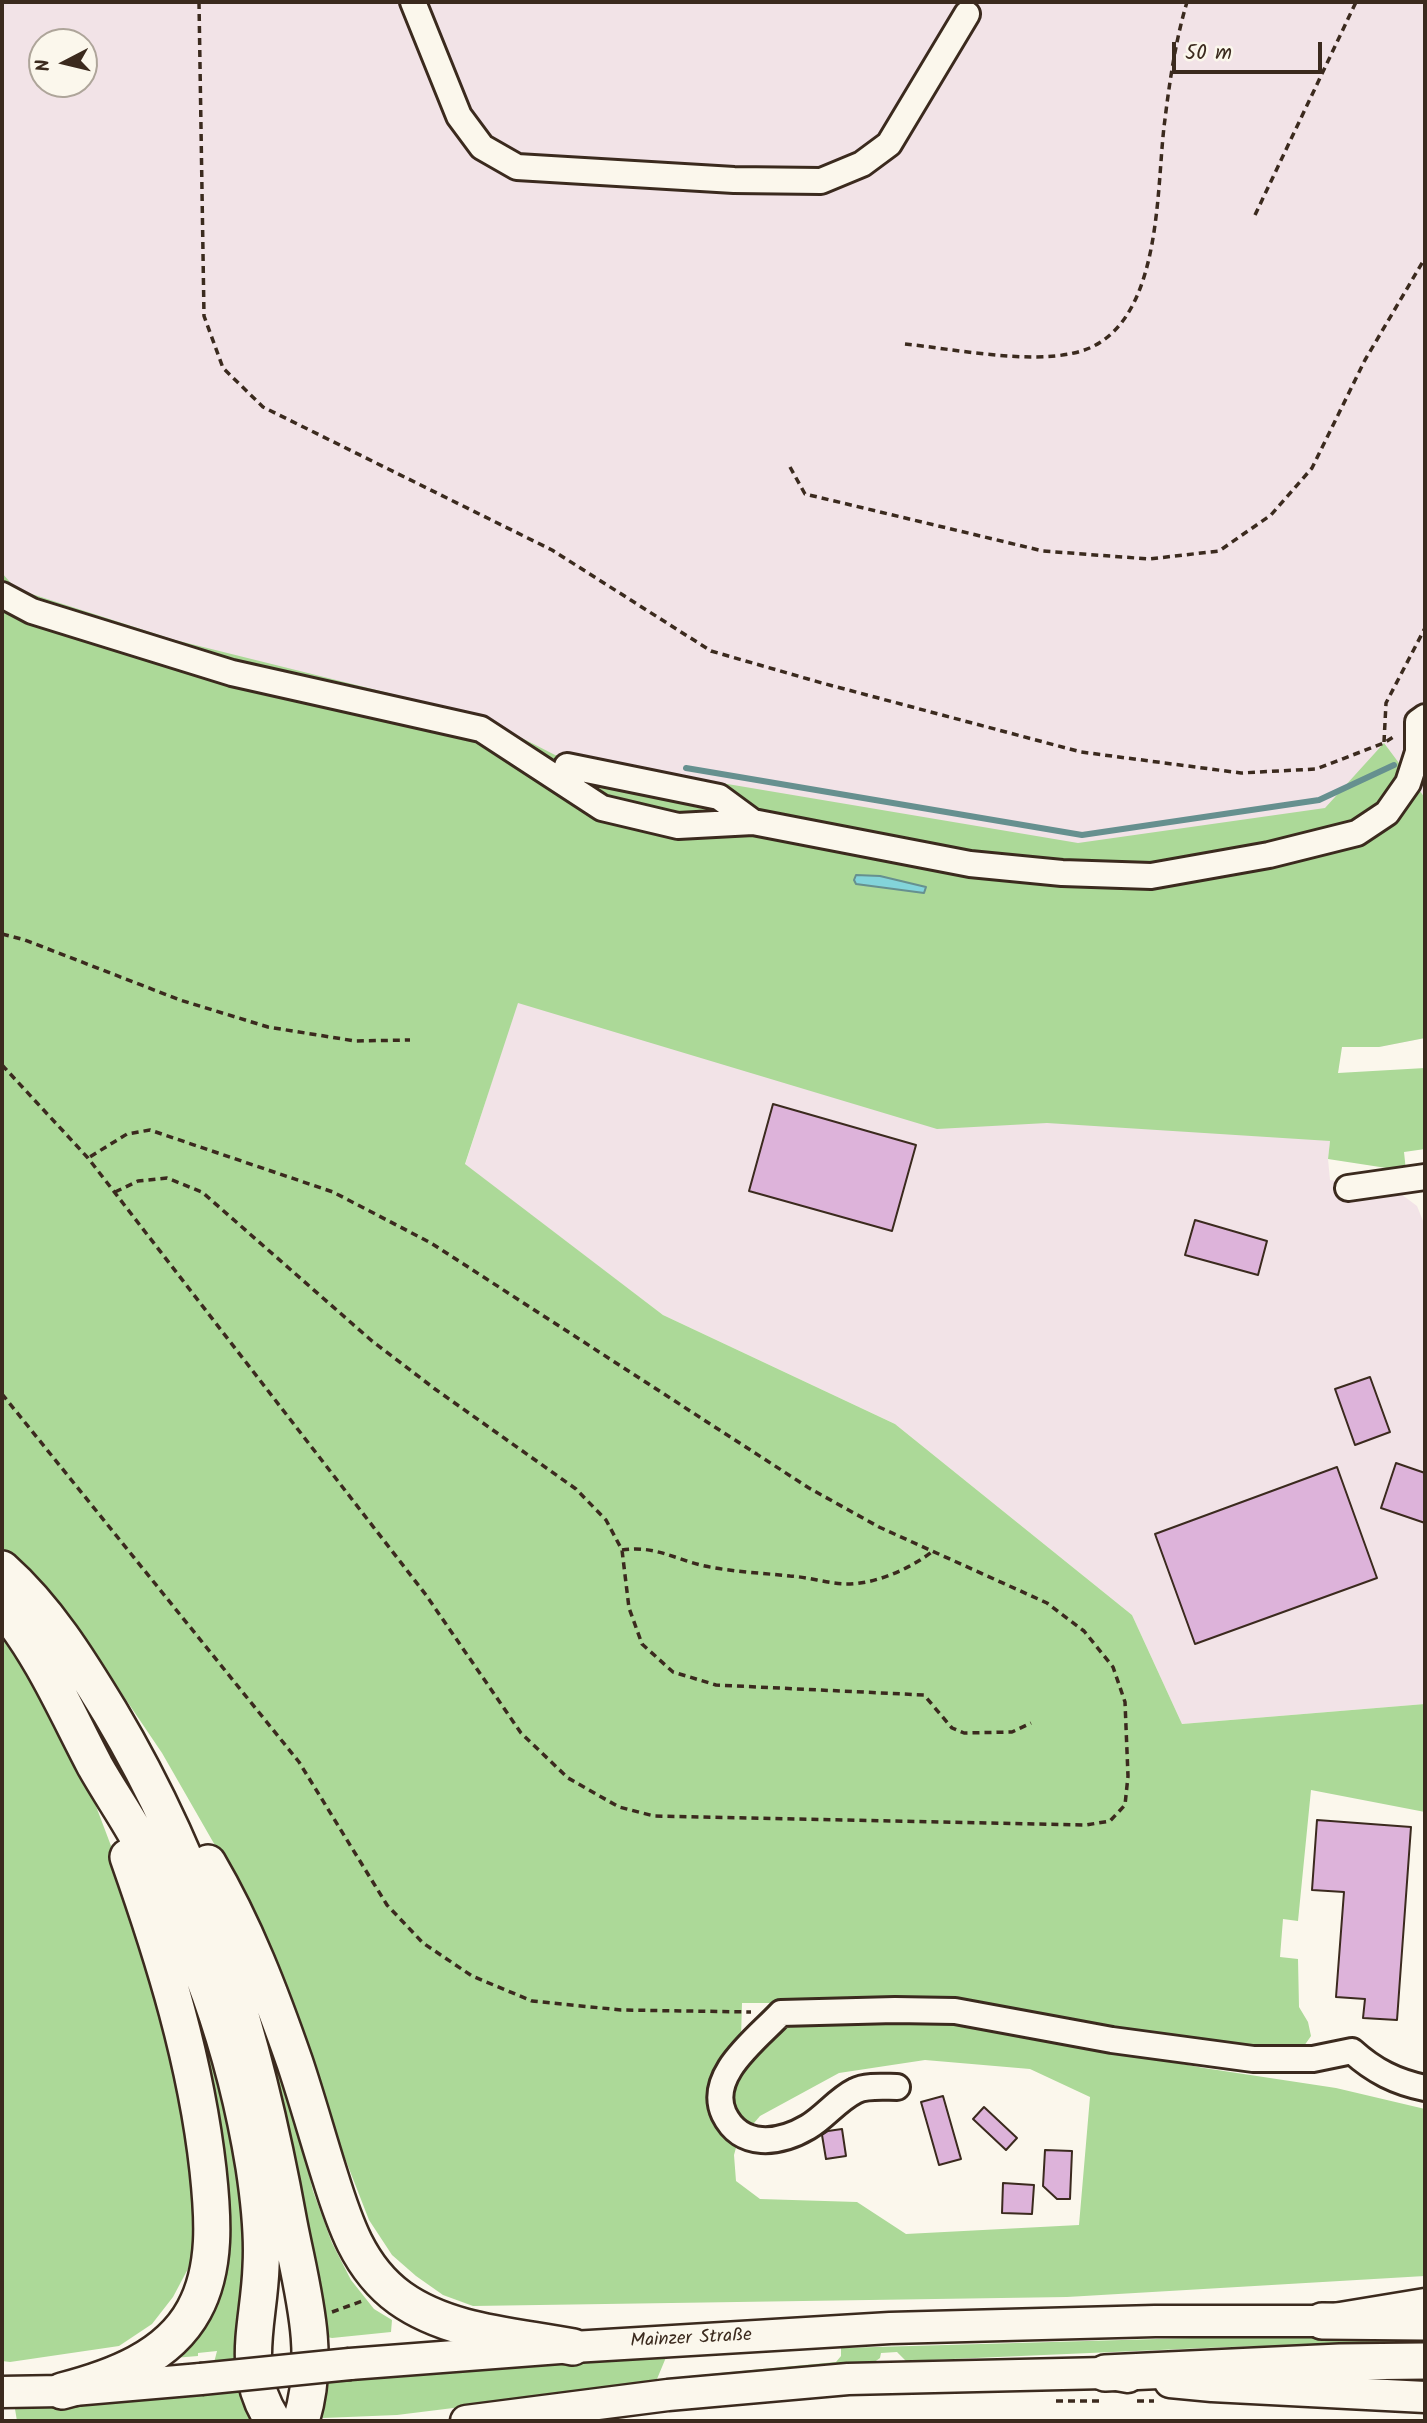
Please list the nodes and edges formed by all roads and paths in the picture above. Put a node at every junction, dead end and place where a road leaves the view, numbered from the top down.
1 (199, 2) edge
2 (413, 2) edge
3 (1187, 2) edge
4 (1356, 2) edge
5 (967, 13) dead end
6 (1255, 215) dead end
7 (1425, 258) edge
8 (905, 344) dead end
9 (790, 467) dead end
10 (2, 595) edge
11 (1425, 628) edge
12 (1421, 720) edge
13 (1384, 743) junction
14 (567, 766) dead end
15 (753, 822) junction
16 (2, 934) edge
17 (410, 1040) dead end
18 (2, 1065) edge
19 (88, 1158) junction
20 (1425, 1177) edge
21 (1348, 1188) dead end
22 (115, 1192) junction
23 (2, 1394) edge
24 (622, 1550) junction
25 (933, 1551) junction
26 (2, 1569) edge
27 (2, 1606) edge
28 (1031, 1723) dead end
29 (137, 1758) junction
30 (96, 1768) junction
31 (727, 2011) dead end
32 (897, 2087) dead end
33 (1425, 2088) edge
34 (363, 2301) dead end
35 (1425, 2304) edge
36 (326, 2315) dead end
37 (1322, 2321) junction
38 (1425, 2322) edge
39 (573, 2347) junction
40 (1425, 2361) edge
41 (1105, 2387) junction
42 (62, 2391) junction
43 (2, 2392) edge
44 (1425, 2397) edge
45 (1049, 2401) dead end
46 (273, 2421) edge
47 (301, 2421) edge
48 (466, 2421) edge

1 - 13 path
2 - 5 street
3 - 8 path
4 - 6 path
7 - 9 path
10 - 15 street
11 - 13 path
12 - 13 path
12 - 15 street
14 - 15 street
16 - 17 path
18 - 19 path
19 - 22 path
19 - 25 path
20 - 21 street
22 - 24 path
22 - 25 path
23 - 31 path
24 - 25 path
24 - 28 path
26 - 29 highway
27 - 30 highway
29 - 39 highway
29 - 47 highway
30 - 42 highway
30 - 46 highway
32 - 33 street
34 - 36 path
35 - 37 main road, Mainzer Straße
37 - 38 highway
37 - 39 main road, Mainzer Straße
39 - 42 main road, Mainzer Straße, bridge
40 - 41 highway
41 - 44 main road
41 - 45 path
41 - 48 main road
42 - 43 main road, Mainzer Straße

